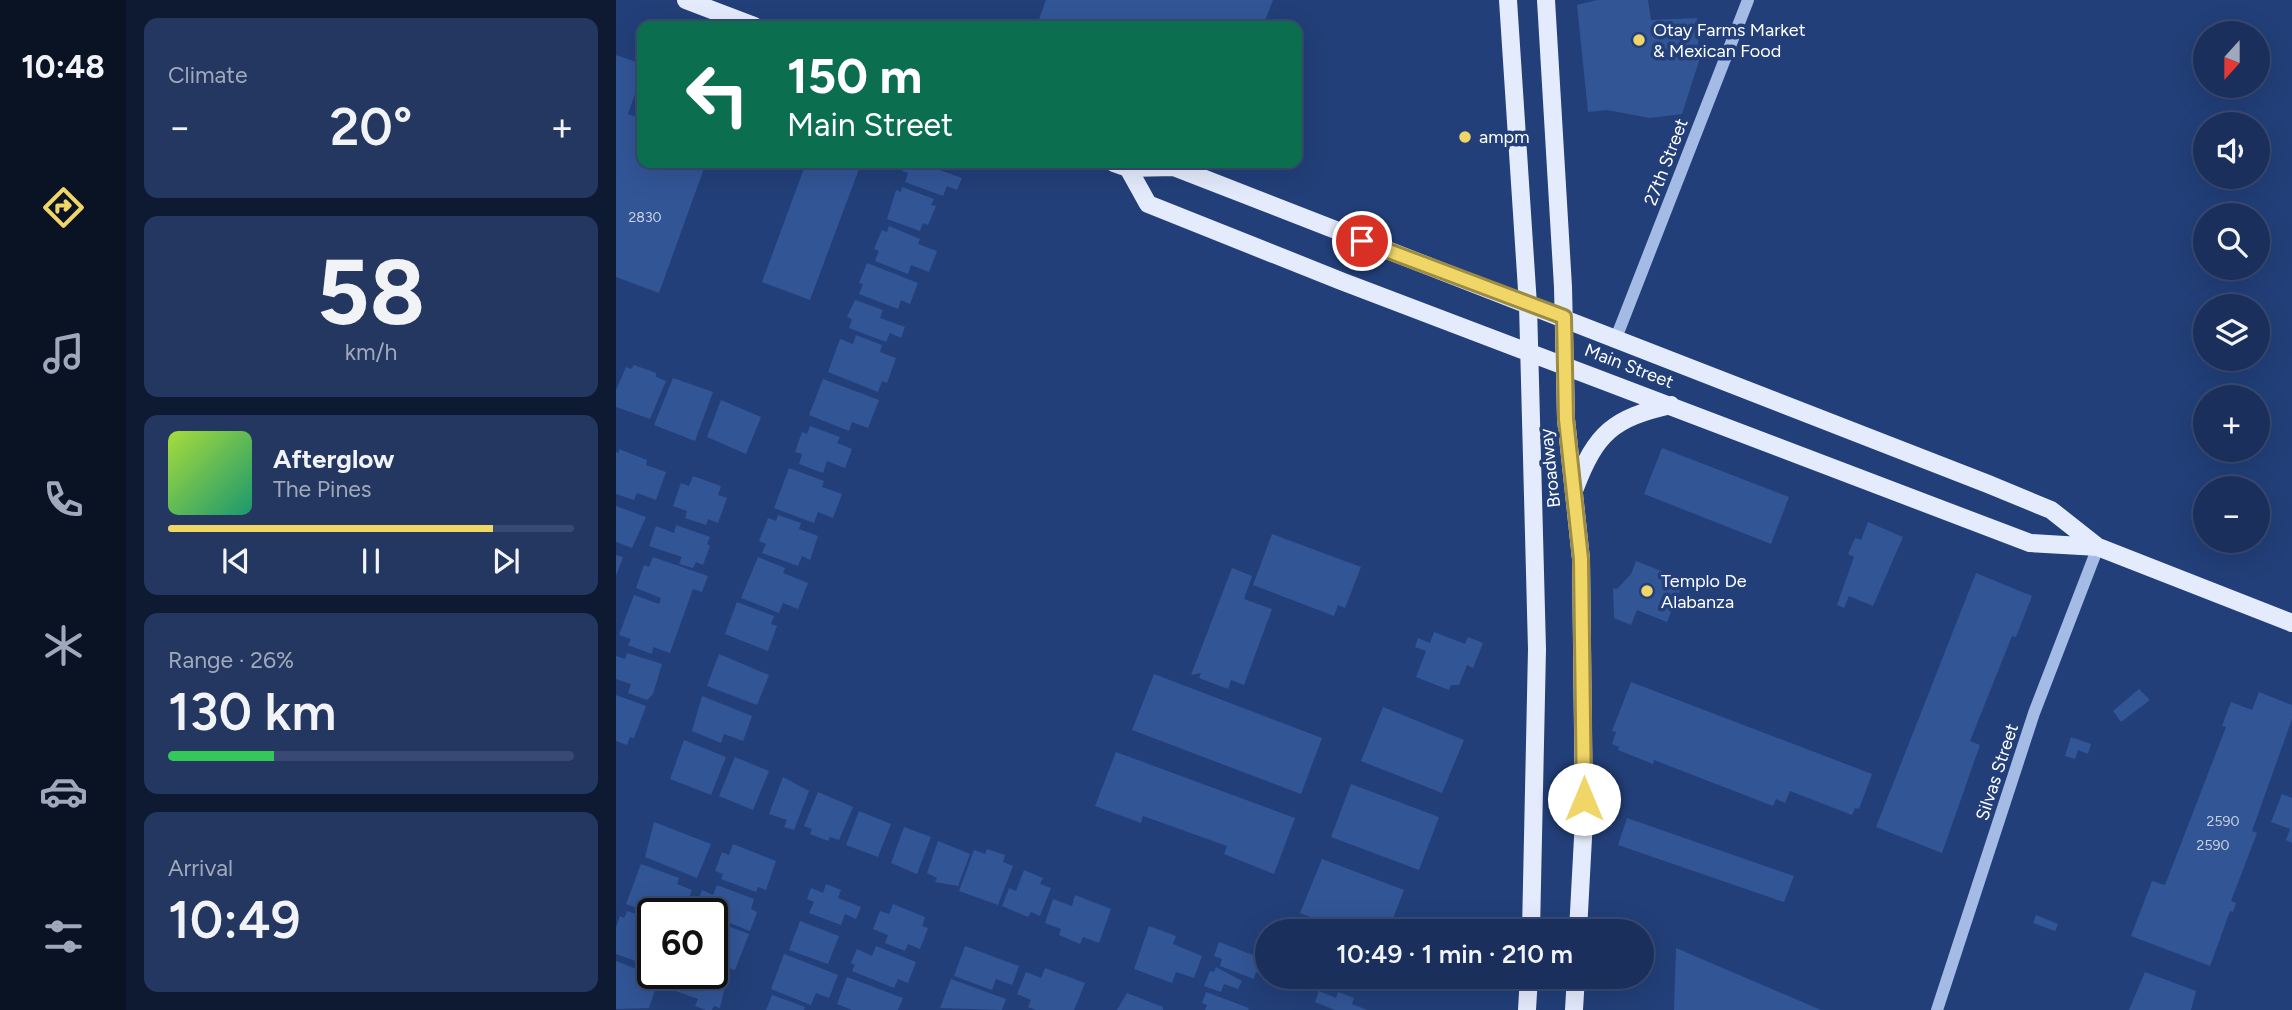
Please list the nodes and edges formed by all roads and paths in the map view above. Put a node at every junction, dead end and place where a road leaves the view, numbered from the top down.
1 (685, 0) edge
2 (1508, 0) edge
3 (1546, 0) edge
4 (1748, 0) edge
5 (741, 21) edge
6 (1123, 168) edge
7 (1177, 168) edge
8 (1528, 305) junction
9 (1564, 317) junction
10 (1616, 338) junction
11 (1528, 350) junction
12 (1563, 364) junction
13 (1671, 405) junction
14 (1574, 491) junction
15 (2098, 547) junction
16 (2292, 623) edge
17 (1531, 919) edge
18 (1579, 919) edge
19 (1528, 989) edge
20 (1575, 989) edge
21 (1527, 1010) edge
22 (1574, 1010) edge
23 (1937, 1010) edge

1 - 5 main road
2 - 8 main road, Broadway
3 - 9 main road, Broadway
4 - 10 street, 27th Street
6 - 11 main road, Main Street
7 - 8 main road, Main Street
8 - 9 main road, Main Street
8 - 11 main road, Broadway
9 - 10 main road, Main Street
9 - 12 main road, Broadway
10 - 15 main road, Main Street
11 - 12 main road, Main Street
11 - 17 main road, Broadway
12 - 13 main road, Main Street
12 - 14 main road, Broadway
13 - 14 main road
13 - 15 main road, Main Street
14 - 18 main road, Broadway
15 - 16 main road, Main Street
15 - 23 street, Silvas Street
19 - 21 main road
20 - 22 main road

